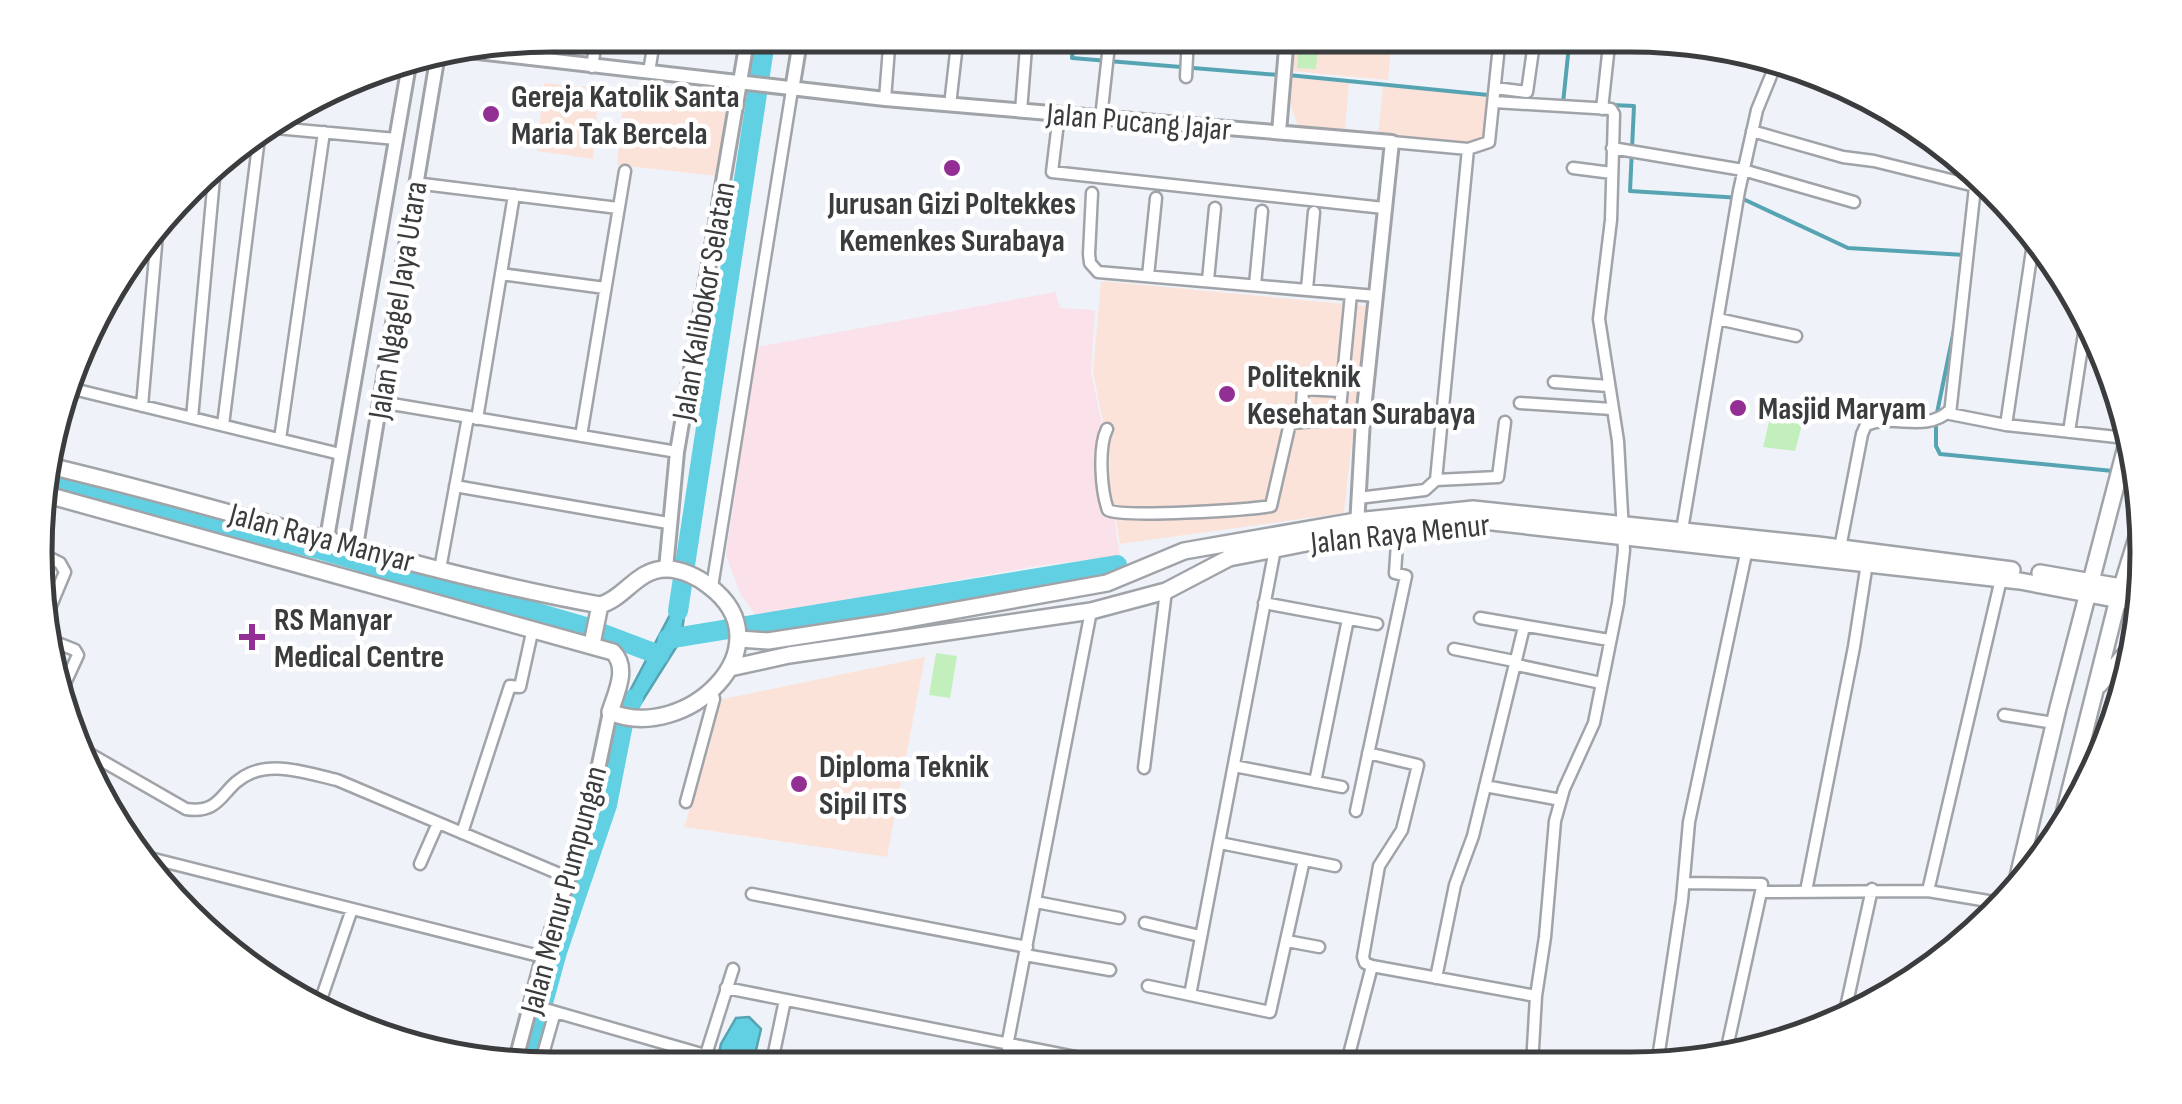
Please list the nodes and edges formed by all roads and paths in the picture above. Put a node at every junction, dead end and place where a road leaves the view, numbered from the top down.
1 (594, 52) edge
2 (652, 52) edge
3 (747, 52) edge
4 (796, 52) edge
5 (889, 52) edge
6 (956, 52) edge
7 (1026, 52) edge
8 (1108, 52) edge
9 (1187, 52) edge
10 (1286, 52) edge
11 (1499, 52) edge
12 (1533, 52) edge
13 (1608, 52) edge
14 (504, 55) edge
15 (592, 66) junction
16 (436, 67) edge
17 (1186, 71) dead end
18 (649, 72) junction
19 (407, 74) edge
20 (1772, 74) edge
21 (746, 84) junction
22 (785, 89) junction
23 (1495, 96) junction
24 (885, 99) junction
25 (950, 105) junction
26 (1603, 105) junction
27 (1021, 111) junction
28 (1059, 114) junction
29 (1102, 118) junction
30 (286, 130) edge
31 (324, 132) junction
32 (1279, 132) junction
33 (1752, 132) junction
34 (396, 138) junction
35 (1392, 142) junction
36 (259, 148) edge
37 (1615, 148) junction
38 (1468, 149) junction
39 (1573, 168) dead end
40 (1743, 170) junction
41 (625, 171) dead end
42 (1612, 173) junction
43 (416, 182) junction
44 (1966, 182) edge
45 (213, 185) edge
46 (1973, 189) edge
47 (1092, 193) dead end
48 (514, 195) junction
49 (1156, 198) dead end
50 (1854, 202) dead end
51 (618, 208) junction
52 (1215, 208) dead end
53 (1384, 208) junction
54 (1262, 211) dead end
55 (1314, 212) dead end
56 (155, 250) edge
57 (2031, 255) edge
58 (501, 274) junction
59 (1148, 276) junction
60 (1208, 280) junction
61 (1255, 285) junction
62 (605, 288) junction
63 (1306, 289) junction
64 (1351, 294) junction
65 (1376, 296) junction
66 (1718, 319) junction
67 (1796, 336) dead end
68 (2083, 341) edge
69 (1554, 382) dead end
70 (1608, 386) junction
71 (79, 391) edge
72 (1341, 391) junction
73 (380, 402) junction
74 (1520, 402) dead end
75 (142, 406) junction
76 (1612, 409) junction
77 (1951, 414) junction
78 (192, 418) junction
79 (472, 418) junction
80 (1339, 419) junction
81 (1364, 419) junction
82 (1301, 420) junction
83 (1505, 422) dead end
84 (2006, 425) junction
85 (223, 426) junction
86 (1107, 428) dead end
87 (2068, 432) junction
88 (581, 436) junction
89 (280, 439) junction
90 (2116, 440) edge
91 (677, 452) junction
92 (341, 457) junction
93 (2121, 464) edge
94 (60, 470) edge
95 (1436, 480) junction
96 (456, 486) junction
97 (56, 497) edge
98 (1358, 498) junction
99 (668, 524) junction
100 (1357, 527) junction
101 (1398, 528) junction
102 (2105, 528) junction
103 (1682, 530) junction
104 (1622, 531) junction
105 (327, 538) junction
106 (356, 546) junction
107 (1840, 548) junction
108 (1275, 549) junction
109 (1747, 549) junction
110 (1817, 551) junction
111 (1179, 552) junction
112 (52, 559) edge
113 (2129, 560) edge
114 (1867, 563) junction
115 (1151, 565) junction
116 (440, 569) junction
117 (668, 569) junction
118 (1194, 576) junction
119 (2057, 576) junction
120 (2001, 579) junction
121 (2089, 586) junction
122 (712, 587) junction
123 (1166, 592) junction
124 (2119, 593) junction
125 (2127, 593) edge
126 (55, 596) edge
127 (2127, 597) edge
128 (992, 603) junction
129 (1264, 603) junction
130 (600, 605) junction
131 (974, 606) junction
132 (1090, 610) junction
133 (1348, 618) junction
134 (1480, 618) dead end
135 (996, 624) junction
136 (1377, 624) dead end
137 (1524, 626) junction
138 (533, 628) junction
139 (978, 628) junction
140 (738, 630) junction
141 (1609, 640) junction
142 (592, 644) junction
143 (62, 647) edge
144 (1454, 649) dead end
145 (1515, 663) junction
146 (2116, 666) edge
147 (730, 668) junction
148 (69, 676) edge
149 (1601, 682) junction
150 (711, 689) junction
151 (2093, 695) junction
152 (2004, 715) dead end
153 (622, 716) junction
154 (2054, 724) junction
155 (1368, 754) junction
156 (98, 758) edge
157 (1234, 766) junction
158 (1144, 768) dead end
159 (1316, 782) junction
160 (1485, 786) junction
161 (1342, 787) dead end
162 (2070, 788) edge
163 (1560, 800) junction
164 (686, 802) dead end
165 (1356, 810) dead end
166 (438, 822) junction
167 (462, 833) junction
168 (1220, 842) junction
169 (160, 860) edge
170 (1304, 860) junction
171 (2022, 861) edge
172 (420, 864) dead end
173 (1334, 866) dead end
174 (569, 878) junction
175 (1684, 883) junction
176 (1872, 890) junction
177 (1806, 891) junction
178 (1928, 891) junction
179 (1761, 892) junction
180 (752, 894) dead end
181 (1987, 901) edge
182 (1036, 902) junction
183 (352, 909) junction
184 (1119, 918) dead end
185 (1145, 923) dead end
186 (1200, 936) junction
187 (1287, 941) junction
188 (1319, 947) dead end
189 (1026, 951) junction
190 (543, 957) junction
191 (1372, 966) junction
192 (733, 969) dead end
193 (1110, 970) dead end
194 (1436, 978) junction
195 (1148, 986) dead end
196 (726, 988) junction
197 (1190, 995) junction
198 (323, 996) edge
199 (1536, 996) junction
200 (785, 1000) junction
201 (1848, 1001) edge
202 (545, 1008) junction
203 (1728, 1042) edge
204 (1006, 1046) junction
205 (522, 1050) edge
206 (1659, 1050) edge
207 (541, 1051) edge
208 (676, 1052) edge
209 (706, 1052) edge
210 (774, 1052) edge
211 (1040, 1052) edge
212 (1350, 1052) edge
213 (1532, 1052) edge

1 - 15 street
2 - 18 street
3 - 21 street, Jalan Kalibokor Selatan
4 - 22 street
5 - 24 street
6 - 25 street
7 - 27 street
8 - 29 street
9 - 17 street
10 - 32 street
11 - 23 street
12 - 23 street
13 - 26 street
14 - 15 street, Jalan Pucang Jajar
15 - 18 street, Jalan Pucang Jajar
16 - 43 street, Jalan Ngagel Jaya Utara
18 - 21 street, Jalan Pucang Jajar
19 - 34 street, Jalan Ngagel Jaya Utara
20 - 33 street
21 - 22 street, Jalan Pucang Jajar
21 - 91 street, Jalan Kalibokor Selatan
22 - 24 street, Jalan Pucang Jajar
22 - 122 street
23 - 26 street
23 - 38 street, Jalan Pucang Jajar
24 - 25 street, Jalan Pucang Jajar
25 - 27 street, Jalan Pucang Jajar
26 - 37 street
27 - 28 street, Jalan Pucang Jajar
28 - 29 street, Jalan Pucang Jajar
28 - 53 street
29 - 32 street, Jalan Pucang Jajar
30 - 31 street
31 - 34 street
31 - 89 street
32 - 35 street, Jalan Pucang Jajar
33 - 40 street
33 - 44 street
34 - 92 street, Jalan Ngagel Jaya Utara
35 - 38 street, Jalan Pucang Jajar
35 - 53 street
36 - 85 street
37 - 40 street
37 - 42 street
38 - 95 street
39 - 42 street
40 - 50 street
40 - 66 street
41 - 51 street
42 - 70 street
43 - 48 street
43 - 73 street, Jalan Ngagel Jaya Utara
45 - 78 street
46 - 77 street
47 - 59 street
48 - 51 street
48 - 58 street
49 - 59 street
51 - 62 street
52 - 60 street
53 - 65 street
54 - 61 street
55 - 63 street
56 - 75 street
57 - 84 street
58 - 62 street
58 - 79 street
59 - 60 street
60 - 61 street
61 - 63 street
62 - 88 street
63 - 64 street
64 - 65 street
64 - 72 street
65 - 81 street
66 - 67 street
66 - 103 street
68 - 87 street
69 - 70 street
70 - 76 street
71 - 75 street
72 - 80 street
72 - 82 street
73 - 79 street
73 - 106 street, Jalan Ngagel Jaya Utara
74 - 76 street
75 - 78 street
76 - 104 street
77 - 84 street
77 - 107 street
78 - 85 street
79 - 88 street
79 - 96 street
80 - 81 street
80 - 82 street
81 - 98 street
82 - 86 street
83 - 95 street
84 - 87 street
85 - 89 street
87 - 90 street
88 - 91 street
89 - 92 street
91 - 99 street, Jalan Kalibokor Selatan
92 - 105 street, Jalan Ngagel Jaya Utara
93 - 102 main road
94 - 105 main road, Jalan Raya Manyar
95 - 98 street
96 - 99 street
96 - 116 street
97 - 138 main road, Jalan Raya Manyar
98 - 100 street
99 - 117 street, Jalan Kalibokor Selatan
100 - 101 main road, Jalan Raya Menur
100 - 104 main road, Jalan Raya Menur
100 - 108 main road, Jalan Raya Menur
100 - 111 main road, Jalan Raya Menur
101 - 104 main road, Jalan Raya Menur
101 - 155 street
102 - 119 main road
102 - 121 main road
103 - 104 main road, Jalan Raya Menur
103 - 110 main road, Jalan Raya Menur
104 - 109 main road, Jalan Raya Menur
104 - 141 street
105 - 106 main road, Jalan Raya Manyar
106 - 116 main road, Jalan Raya Manyar
107 - 110 main road, Jalan Raya Menur
107 - 119 main road, Jalan Raya Menur
108 - 118 main road, Jalan Raya Menur
108 - 129 street
109 - 110 main road, Jalan Raya Menur
109 - 175 street
110 - 114 main road, Jalan Raya Menur
111 - 115 main road, Jalan Raya Menur
111 - 118 main road
112 - 126 street
113 - 124 main road
114 - 120 main road, Jalan Raya Menur
114 - 177 street
115 - 123 main road
115 - 128 main road, Jalan Raya Menur
116 - 130 main road, Jalan Raya Manyar
117 - 122 main road
117 - 130 main road
118 - 123 main road, Jalan Raya Menur
119 - 121 main road, Jalan Raya Menur
120 - 121 main road, Jalan Raya Menur
120 - 178 street
121 - 124 main road, Jalan Raya Menur
121 - 154 main road
122 - 140 main road
123 - 132 main road, Jalan Raya Menur
123 - 158 street
124 - 125 main road, Jalan Raya Menur
124 - 127 main road, Jalan Raya Menur
124 - 151 main road
128 - 131 main road, Jalan Raya Menur
128 - 135 main road
129 - 133 street
129 - 157 street
130 - 142 main road
131 - 139 main road
131 - 140 main road, Jalan Raya Menur
132 - 135 main road, Jalan Raya Menur
132 - 182 street
133 - 136 street
133 - 159 street
134 - 137 street
135 - 139 main road, Jalan Raya Menur
137 - 141 street
137 - 145 street
138 - 142 main road, Jalan Raya Manyar
138 - 167 street
139 - 147 main road, Jalan Raya Menur
140 - 147 main road
141 - 149 street
142 - 153 main road
143 - 148 street
144 - 145 street
145 - 149 street
145 - 160 street
146 - 151 main road
147 - 150 main road
149 - 163 street
150 - 153 main road
150 - 164 street
151 - 162 main road
152 - 154 street
153 - 174 street, Jalan Menur Pumpungan
154 - 171 main road
155 - 165 street
155 - 191 street
156 - 166 street
157 - 159 street
157 - 168 street
159 - 161 street
160 - 163 street
160 - 194 street
163 - 199 street
166 - 167 street
166 - 172 street
167 - 174 street
168 - 170 street
168 - 186 street
169 - 183 street
170 - 173 street
170 - 187 street
174 - 190 street, Jalan Menur Pumpungan
175 - 179 street
175 - 206 street
176 - 177 street
176 - 178 street
176 - 201 street
177 - 179 street
178 - 181 street
179 - 203 street
180 - 189 street
182 - 184 street
182 - 189 street
183 - 190 street
183 - 198 street
185 - 186 street
186 - 197 street
187 - 188 street
187 - 197 street
189 - 193 street
189 - 204 street
190 - 202 street, Jalan Menur Pumpungan
191 - 194 street
191 - 212 street
192 - 196 street
194 - 199 street
195 - 197 street
196 - 200 street
196 - 209 street
199 - 213 street
200 - 204 street
200 - 210 street
202 - 205 street, Jalan Menur Pumpungan
202 - 207 street
202 - 208 street
204 - 211 street

